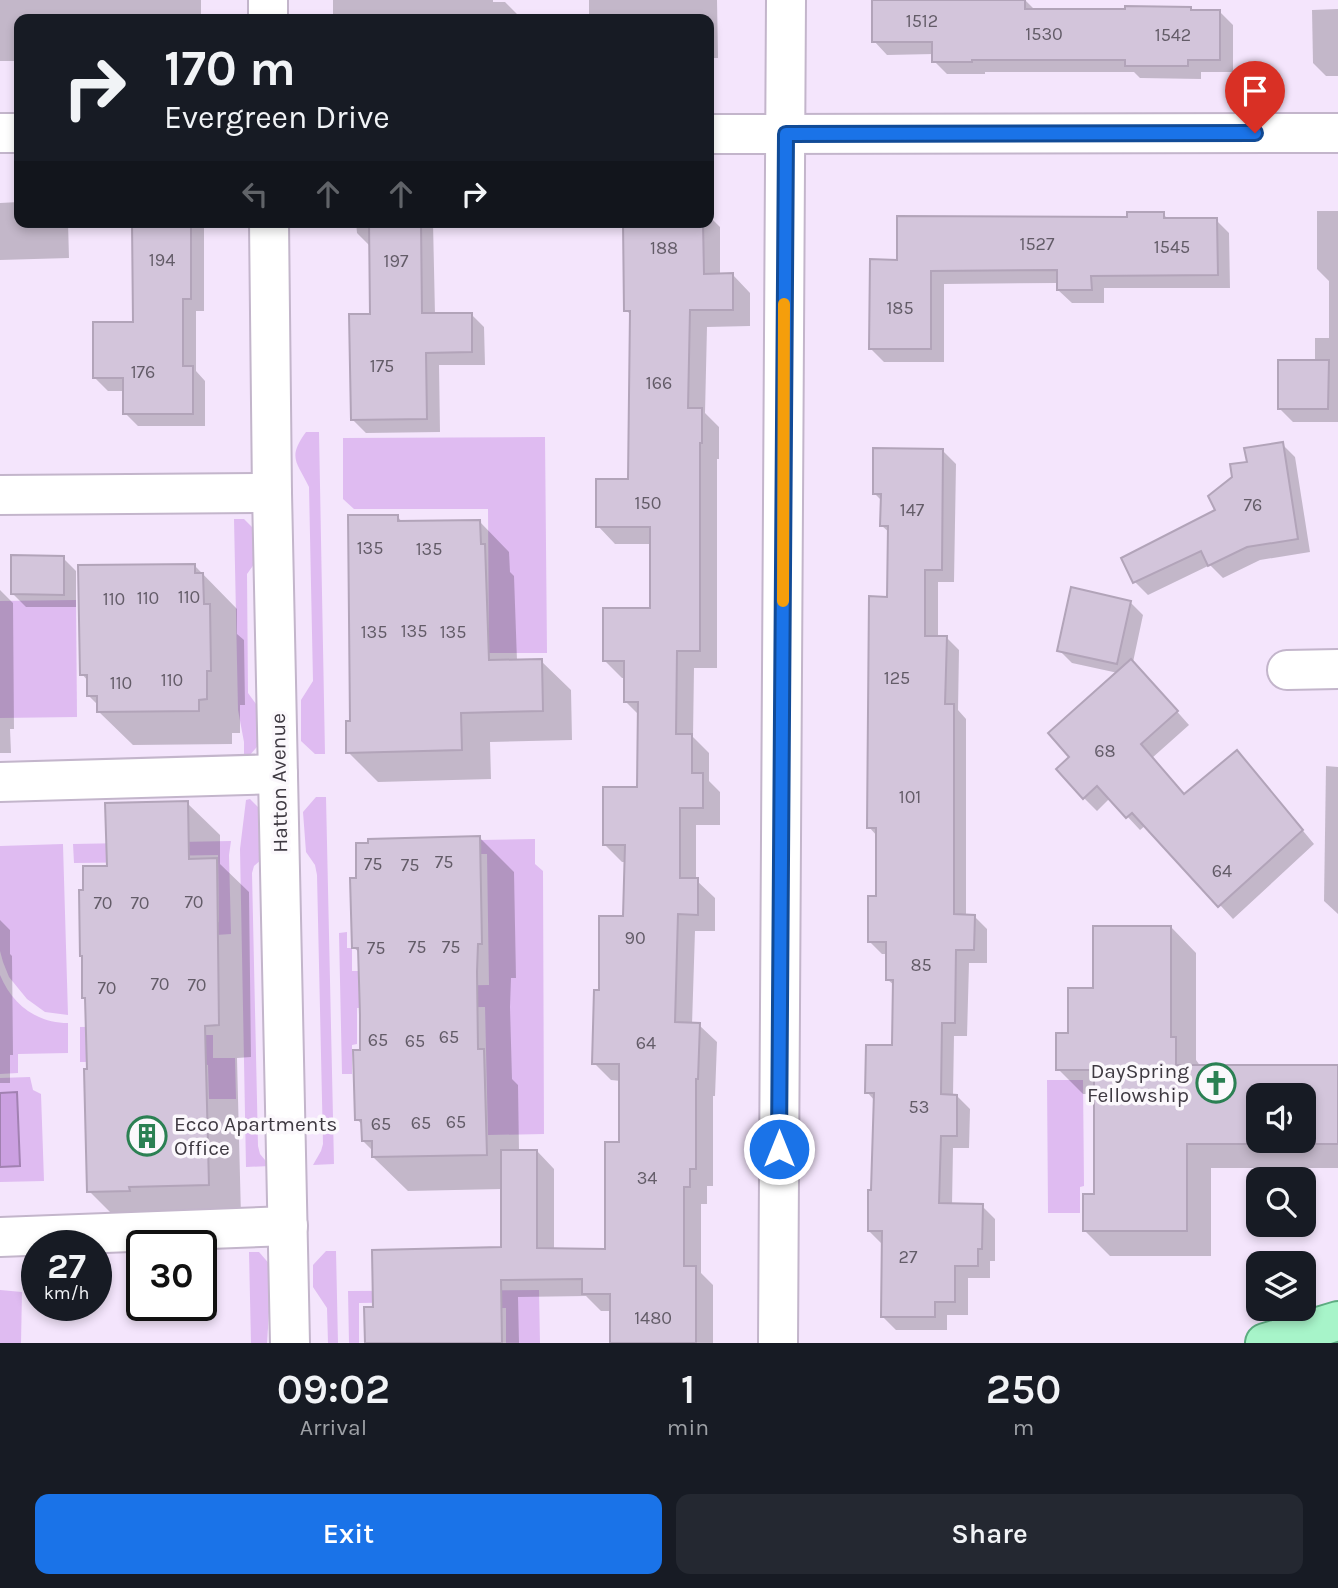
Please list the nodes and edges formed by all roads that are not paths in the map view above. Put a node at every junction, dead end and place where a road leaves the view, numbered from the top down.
1 (786, 0) edge
2 (1338, 133) edge
3 (714, 134) edge
4 (786, 134) junction
5 (269, 228) edge
6 (272, 493) junction
7 (0, 495) edge
8 (1338, 669) edge
9 (1287, 670) dead end
10 (278, 774) junction
11 (0, 782) edge
12 (288, 1226) junction
13 (0, 1237) edge
14 (1338, 1321) edge
15 (290, 1343) edge
16 (778, 1343) edge
17 (1265, 1343) edge

1 - 4 street
2 - 4 street
3 - 4 street
4 - 16 street
5 - 6 street, Hatton Avenue
6 - 7 street
6 - 10 street, Hatton Avenue
8 - 9 street
10 - 11 street
10 - 12 street, Hatton Avenue
12 - 13 street
12 - 15 street, Hatton Avenue
14 - 17 main road

